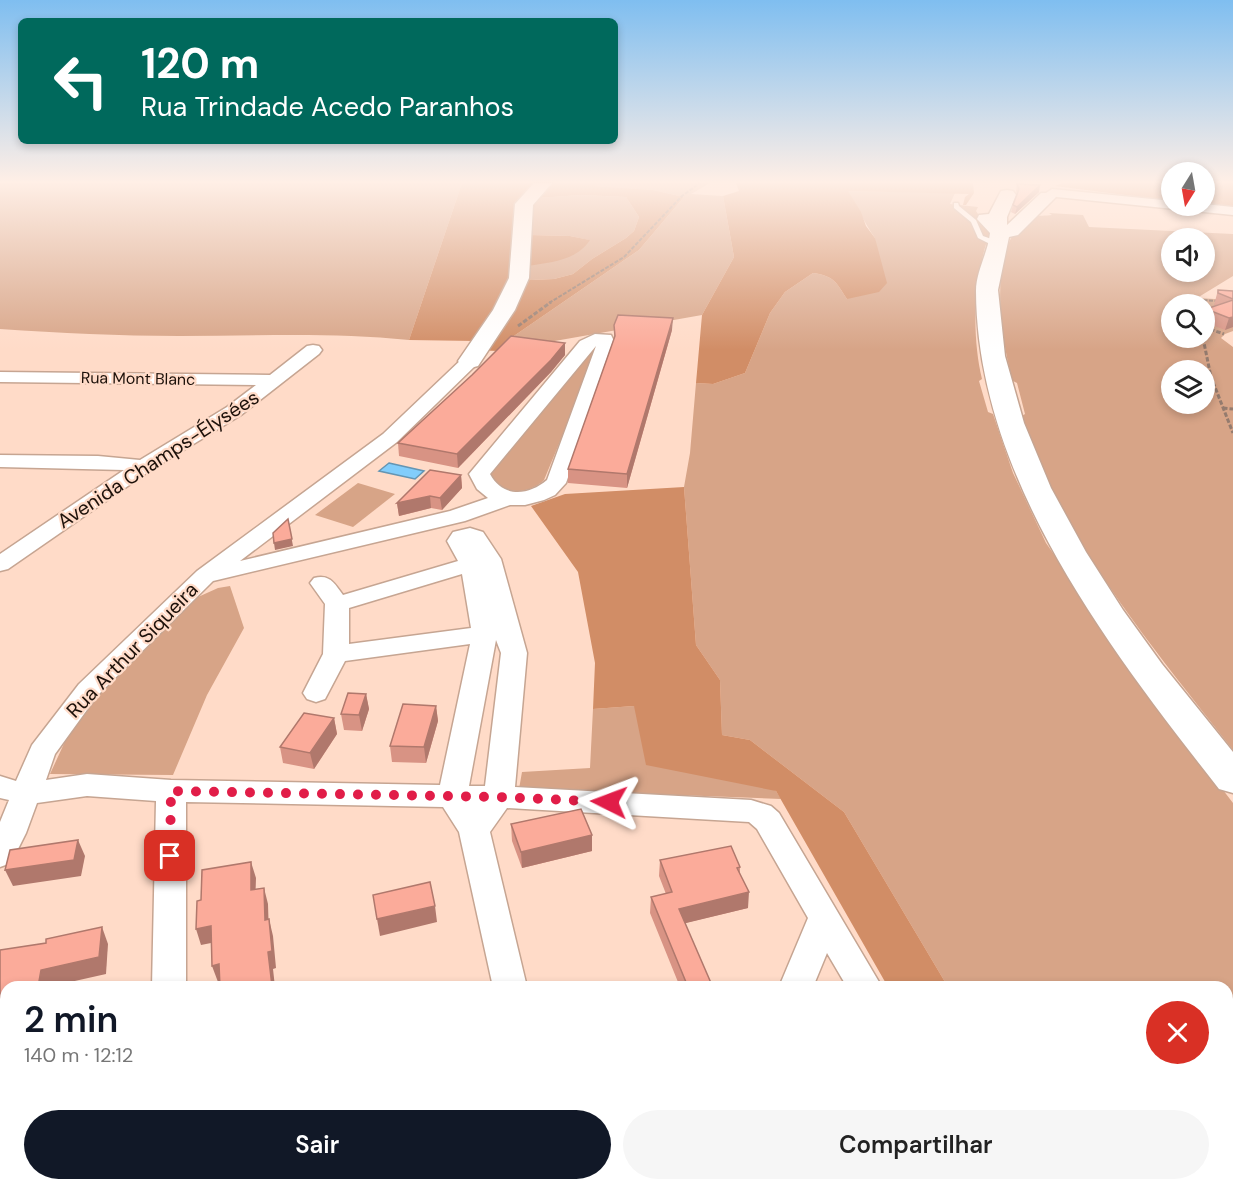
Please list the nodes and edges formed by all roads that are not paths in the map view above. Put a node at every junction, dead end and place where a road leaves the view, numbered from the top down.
1 (522, 239) edge
2 (996, 239) edge
3 (313, 350) dead end
4 (470, 361) joint
5 (0, 377) edge
6 (277, 380) junction
7 (0, 461) edge
8 (144, 466) junction
9 (509, 498) junction
10 (0, 564) edge
11 (205, 576) junction
12 (322, 583) dead end
13 (338, 604) junction
14 (497, 632) junction
15 (336, 654) junction
16 (316, 693) dead end
17 (471, 706) junction
18 (508, 706) junction
19 (1233, 779) edge
20 (12, 791) edge
21 (171, 791) junction
22 (452, 796) junction
23 (499, 797) junction
24 (474, 831) junction
25 (0, 855) edge
26 (825, 917) junction
27 (169, 981) edge
28 (509, 981) edge
29 (798, 981) edge
30 (862, 981) edge

1 - 4 street
2 - 19 street
3 - 6 street, Avenida Champs-Élysées
4 - 11 street, Rua Arthur Siqueira
5 - 6 street, Rua Mont Blanc
6 - 8 street, Avenida Champs-Élysées
7 - 8 street
8 - 10 street, Avenida Champs-Élysées
9 - 9 street, Rua Arthur Siqueira
9 - 11 street, Rua Arthur Siqueira
11 - 20 street, Rua Arthur Siqueira
12 - 13 street
13 - 14 street
13 - 15 street
14 - 15 street
14 - 17 street
14 - 18 street
15 - 16 street
17 - 18 street
17 - 22 street
18 - 23 street
20 - 21 street
20 - 25 street, Rua Arthur Siqueira
21 - 22 street
21 - 27 street
22 - 23 street
22 - 24 street
23 - 24 street
23 - 26 street
24 - 28 street
26 - 29 street
26 - 30 street

